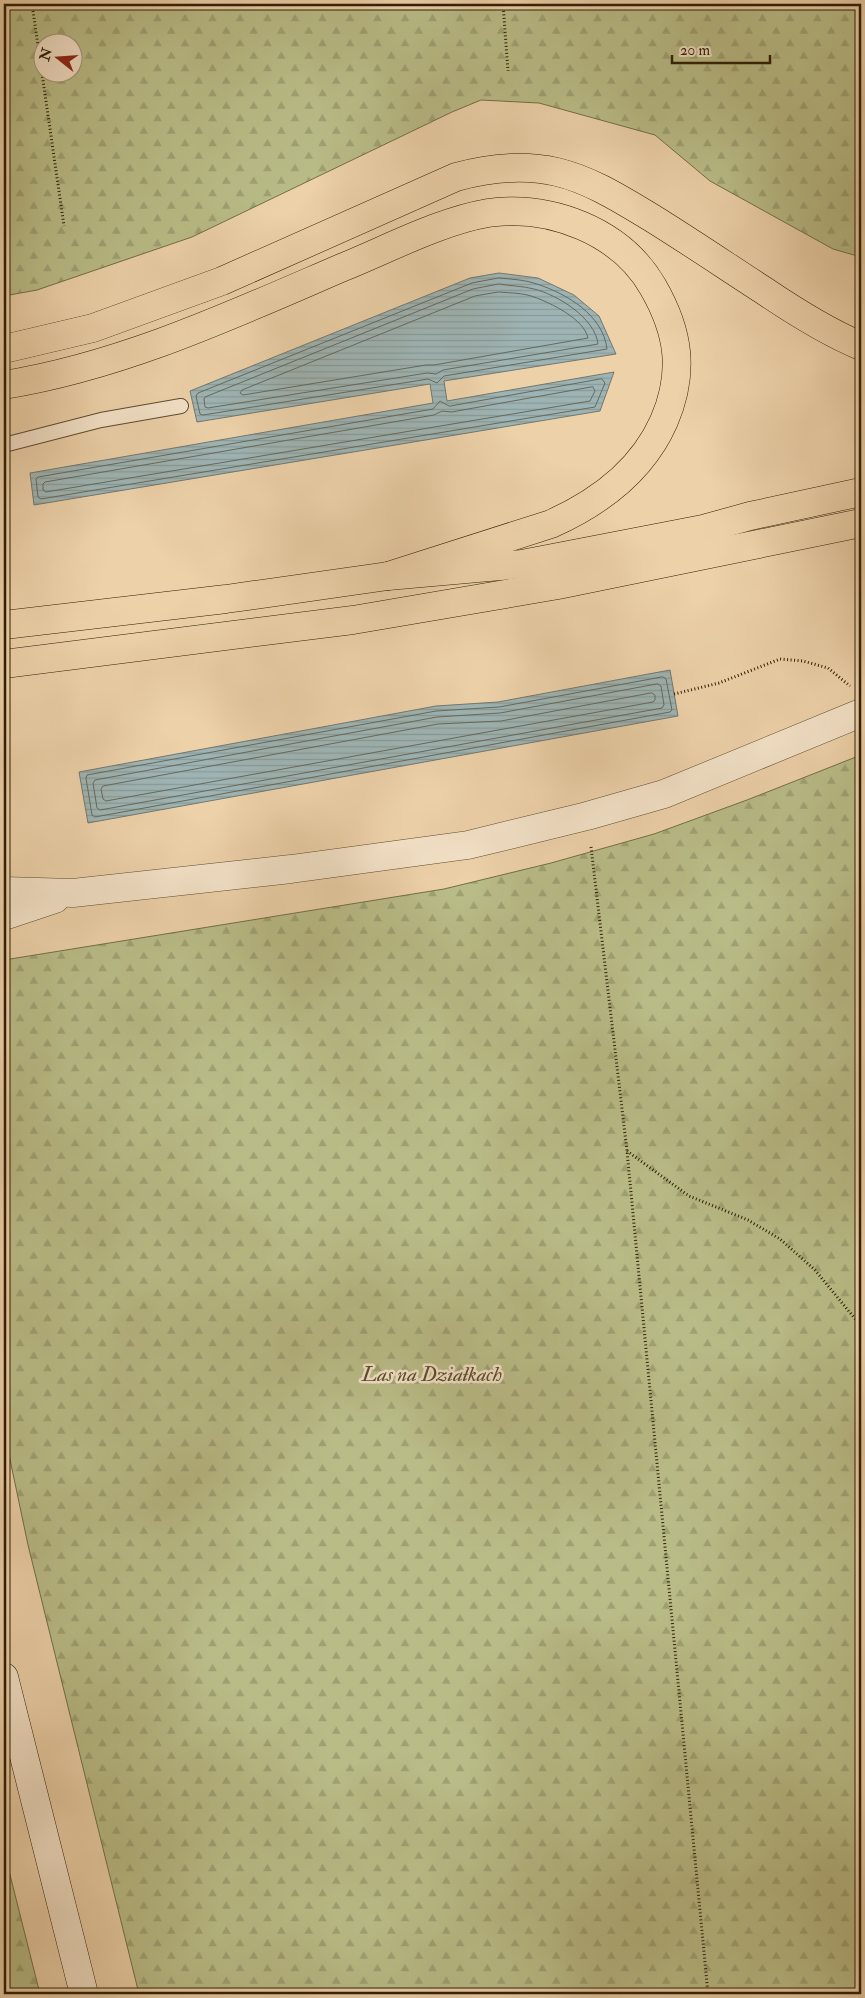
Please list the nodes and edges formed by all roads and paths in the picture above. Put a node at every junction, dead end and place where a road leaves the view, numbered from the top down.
1 (32, 4) edge
2 (502, 4) edge
3 (508, 71) dead end
4 (64, 226) dead end
5 (861, 346) edge
6 (4, 349) edge
7 (4, 385) edge
8 (181, 406) dead end
9 (4, 445) edge
10 (861, 492) edge
11 (861, 523) edge
12 (388, 576) junction
13 (4, 625) edge
14 (4, 664) edge
15 (674, 694) dead end
16 (857, 703) edge
17 (587, 816) junction
18 (4, 890) edge
19 (73, 894) junction
20 (4, 916) edge
21 (627, 1151) junction
22 (861, 1326) edge
23 (4, 1677) edge
24 (84, 1994) edge
25 (708, 1994) edge

1 - 4 path
2 - 3 path
5 - 6 main road
7 - 12 main road
8 - 9 lane
10 - 12 main road
11 - 14 main road
12 - 13 main road
15 - 16 path
16 - 17 street
17 - 19 street
17 - 21 path
18 - 19 street
19 - 20 street
21 - 22 path
21 - 25 path
23 - 24 street

